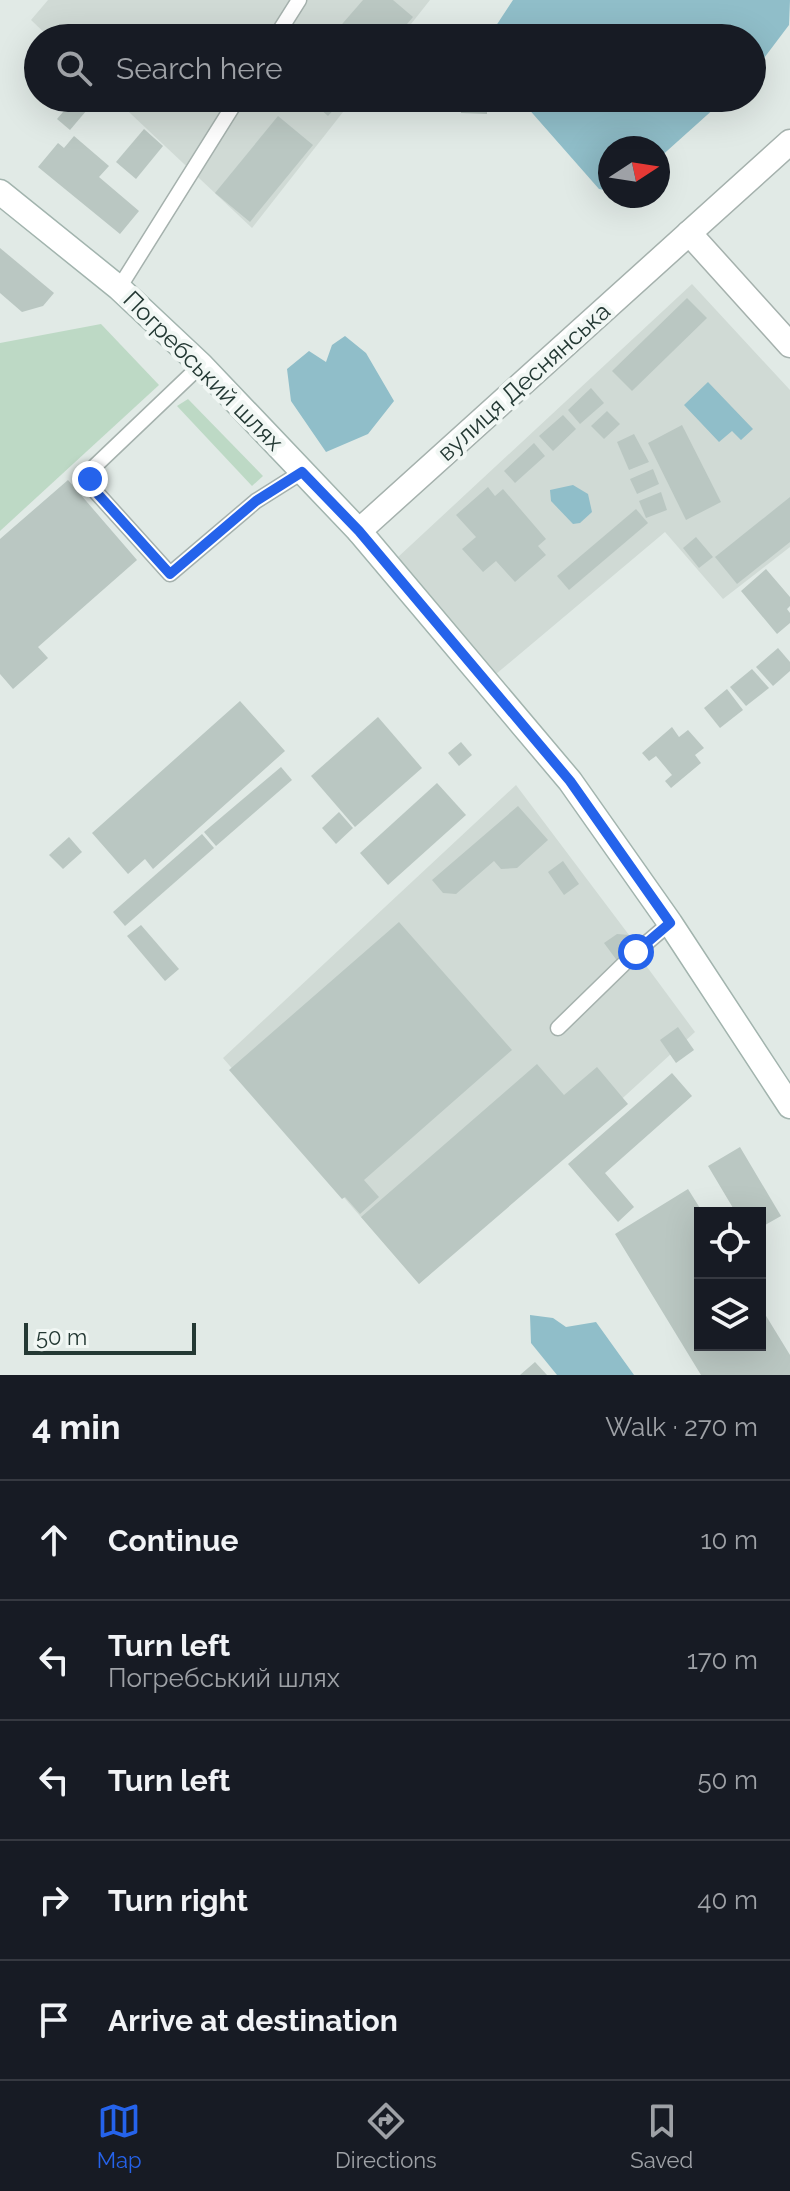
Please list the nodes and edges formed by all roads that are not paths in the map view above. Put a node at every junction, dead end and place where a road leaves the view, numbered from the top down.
1 (299, 0) edge
2 (284, 24) edge
3 (229, 112) edge
4 (790, 142) edge
5 (0, 192) edge
6 (689, 233) junction
7 (119, 288) junction
8 (790, 345) edge
9 (201, 365) junction
10 (302, 472) junction
11 (359, 531) junction
12 (670, 923) junction
13 (558, 1028) dead end
14 (790, 1106) edge

1 - 2 lane
3 - 7 lane
4 - 6 main road, вулиця Деснянська
5 - 7 main road, Погребський шлях
6 - 8 main road
6 - 11 main road, вулиця Деснянська
7 - 9 main road, Погребський шлях
9 - 10 main road, Погребський шлях
9 - 10 lane
10 - 11 main road, Погребський шлях
11 - 12 main road, Погребський шлях
12 - 13 lane
12 - 14 main road, Погребський шлях

